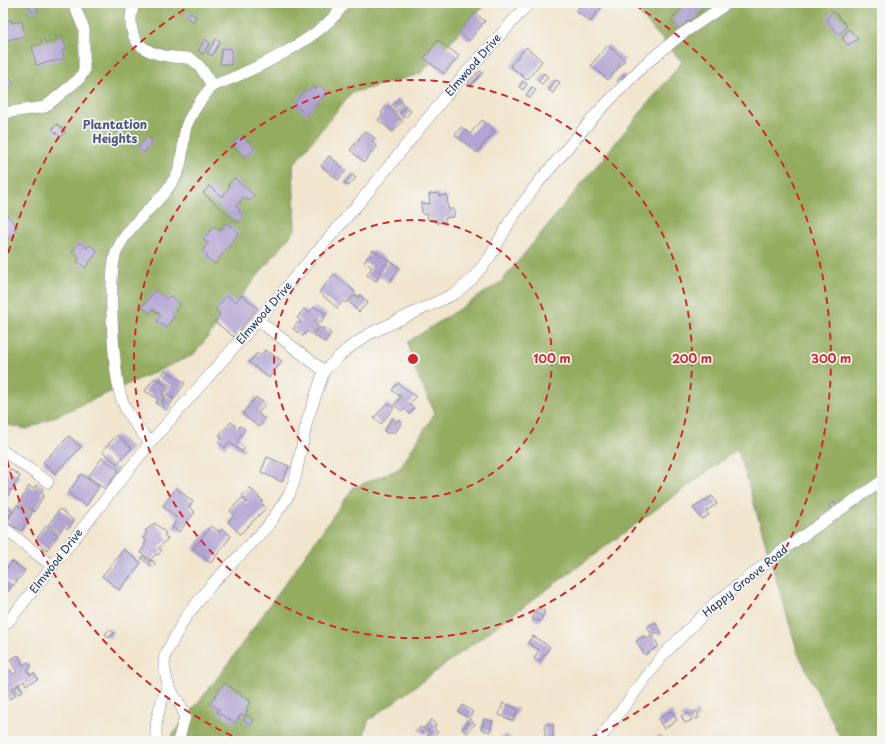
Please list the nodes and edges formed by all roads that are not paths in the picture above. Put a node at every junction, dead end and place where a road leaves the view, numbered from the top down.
1 (77, 3) edge
2 (135, 3) edge
3 (344, 3) edge
4 (528, 3) edge
5 (728, 3) edge
6 (212, 86) junction
7 (3, 113) edge
8 (258, 320) junction
9 (324, 371) junction
10 (150, 443) junction
11 (3, 451) edge
12 (882, 481) edge
13 (48, 482) dead end
14 (3, 527) edge
15 (52, 566) junction
16 (3, 625) edge
17 (168, 685) junction
18 (157, 741) edge
19 (178, 741) edge
20 (598, 741) edge

1 - 7 street
2 - 6 street
3 - 6 street
4 - 8 street, Elmwood Drive
5 - 9 street
6 - 10 street
8 - 9 street
8 - 10 street, Elmwood Drive
9 - 17 street
10 - 15 street, Elmwood Drive
11 - 13 street
12 - 20 street, Happy Groove Road
14 - 15 street
15 - 16 street, Elmwood Drive
17 - 18 street
17 - 19 street

